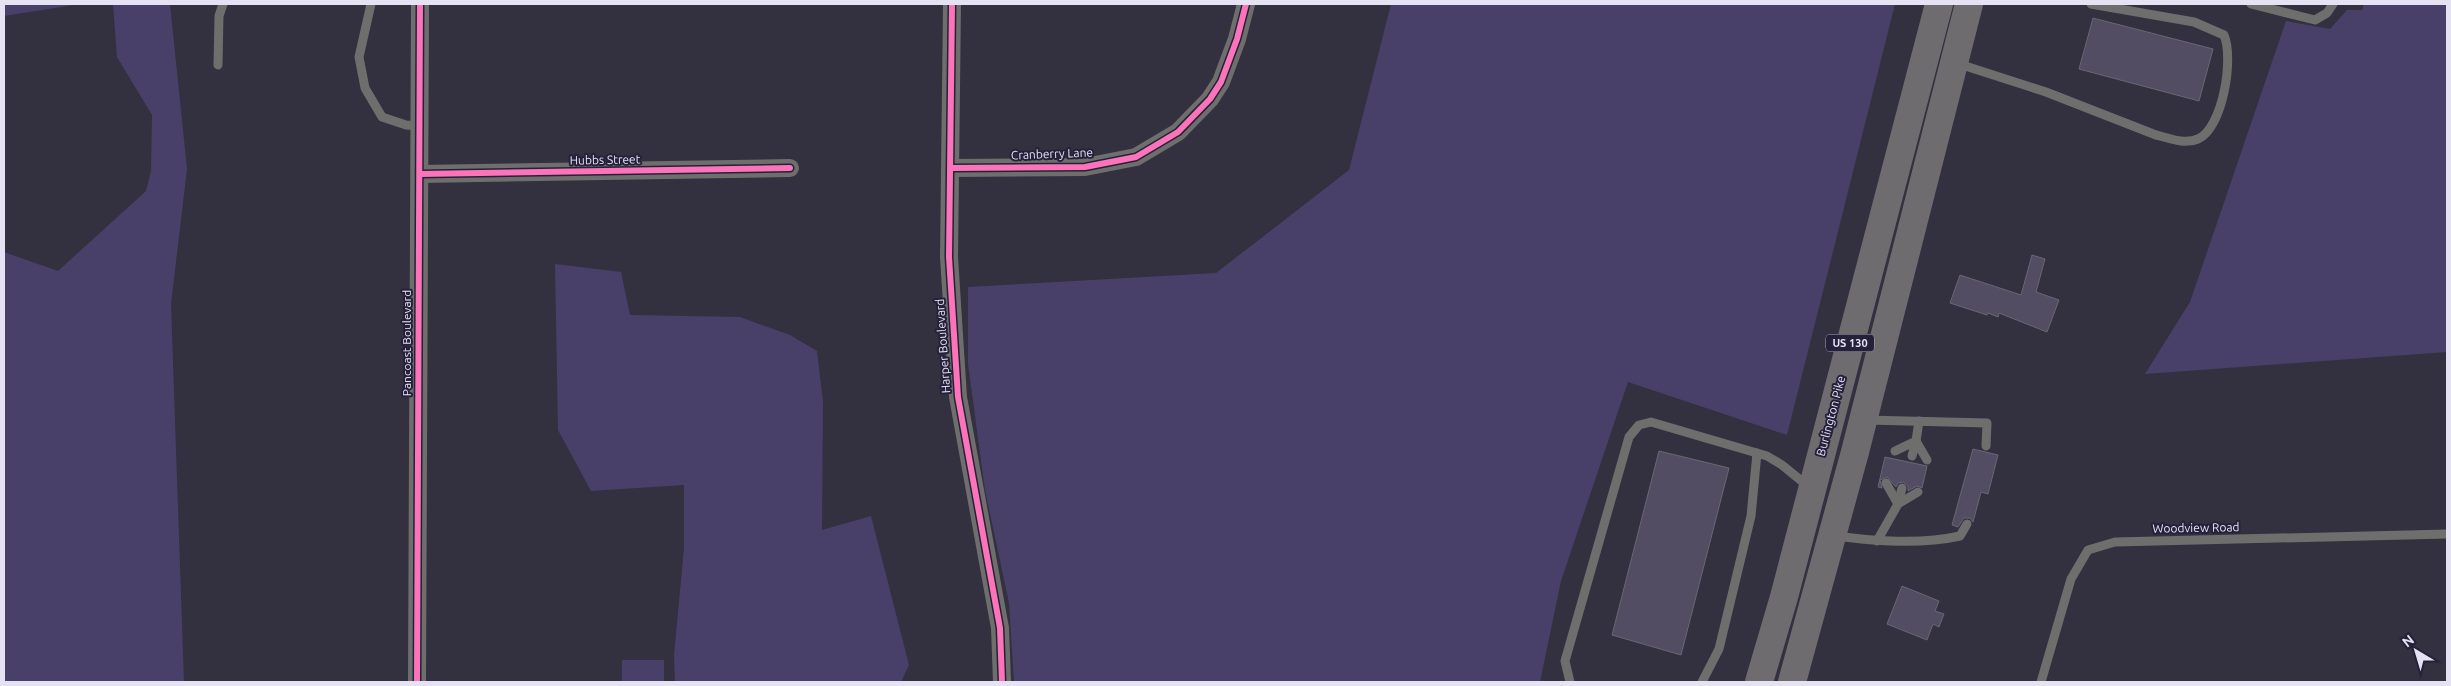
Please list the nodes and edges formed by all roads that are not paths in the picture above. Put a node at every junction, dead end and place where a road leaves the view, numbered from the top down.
1 (223, 4) edge
2 (370, 4) edge
3 (420, 4) edge
4 (952, 4) edge
5 (1246, 4) edge
6 (1940, 4) edge
7 (1969, 4) edge
8 (2091, 4) edge
9 (2251, 4) edge
10 (2334, 4) edge
11 (1954, 62) junction
12 (218, 65) dead end
13 (420, 126) junction
14 (790, 168) dead end
15 (951, 168) junction
16 (420, 174) junction
17 (1864, 420) junction
18 (1919, 421) junction
19 (1916, 442) junction
20 (1986, 446) dead end
21 (1895, 451) dead end
22 (1757, 453) junction
23 (1912, 456) dead end
24 (1928, 460) dead end
25 (1886, 483) dead end
26 (1812, 488) junction
27 (1902, 488) dead end
28 (1918, 492) dead end
29 (1898, 504) junction
30 (1967, 524) dead end
31 (2447, 534) edge
32 (1832, 536) junction
33 (1877, 541) junction
34 (417, 682) edge
35 (1002, 682) edge
36 (1570, 682) edge
37 (1702, 682) edge
38 (1759, 682) edge
39 (1792, 682) edge
40 (2041, 682) edge

1 - 12 lane
2 - 13 lane
3 - 13 street, Pancoast Boulevard
4 - 15 street, Harper Boulevard
5 - 15 street, Cranberry Lane
6 - 26 highway, Burlington Pike / US 130
7 - 11 highway, US 130
8 - 11 lane
9 - 10 lane
11 - 17 highway, US 130
13 - 16 street, Pancoast Boulevard
14 - 16 street, Hubbs Street
15 - 35 street, Harper Boulevard
16 - 34 street, Pancoast Boulevard
17 - 18 lane
17 - 32 highway, US 130
18 - 19 lane
18 - 20 lane
19 - 21 lane
19 - 23 lane
19 - 24 lane
22 - 26 lane
22 - 36 lane
22 - 37 lane
25 - 29 lane
26 - 38 highway, Burlington Pike / US 130
27 - 29 lane
28 - 29 lane
29 - 33 lane
30 - 33 lane
31 - 40 lane, Woodview Road
32 - 33 lane
32 - 39 highway, US 130

